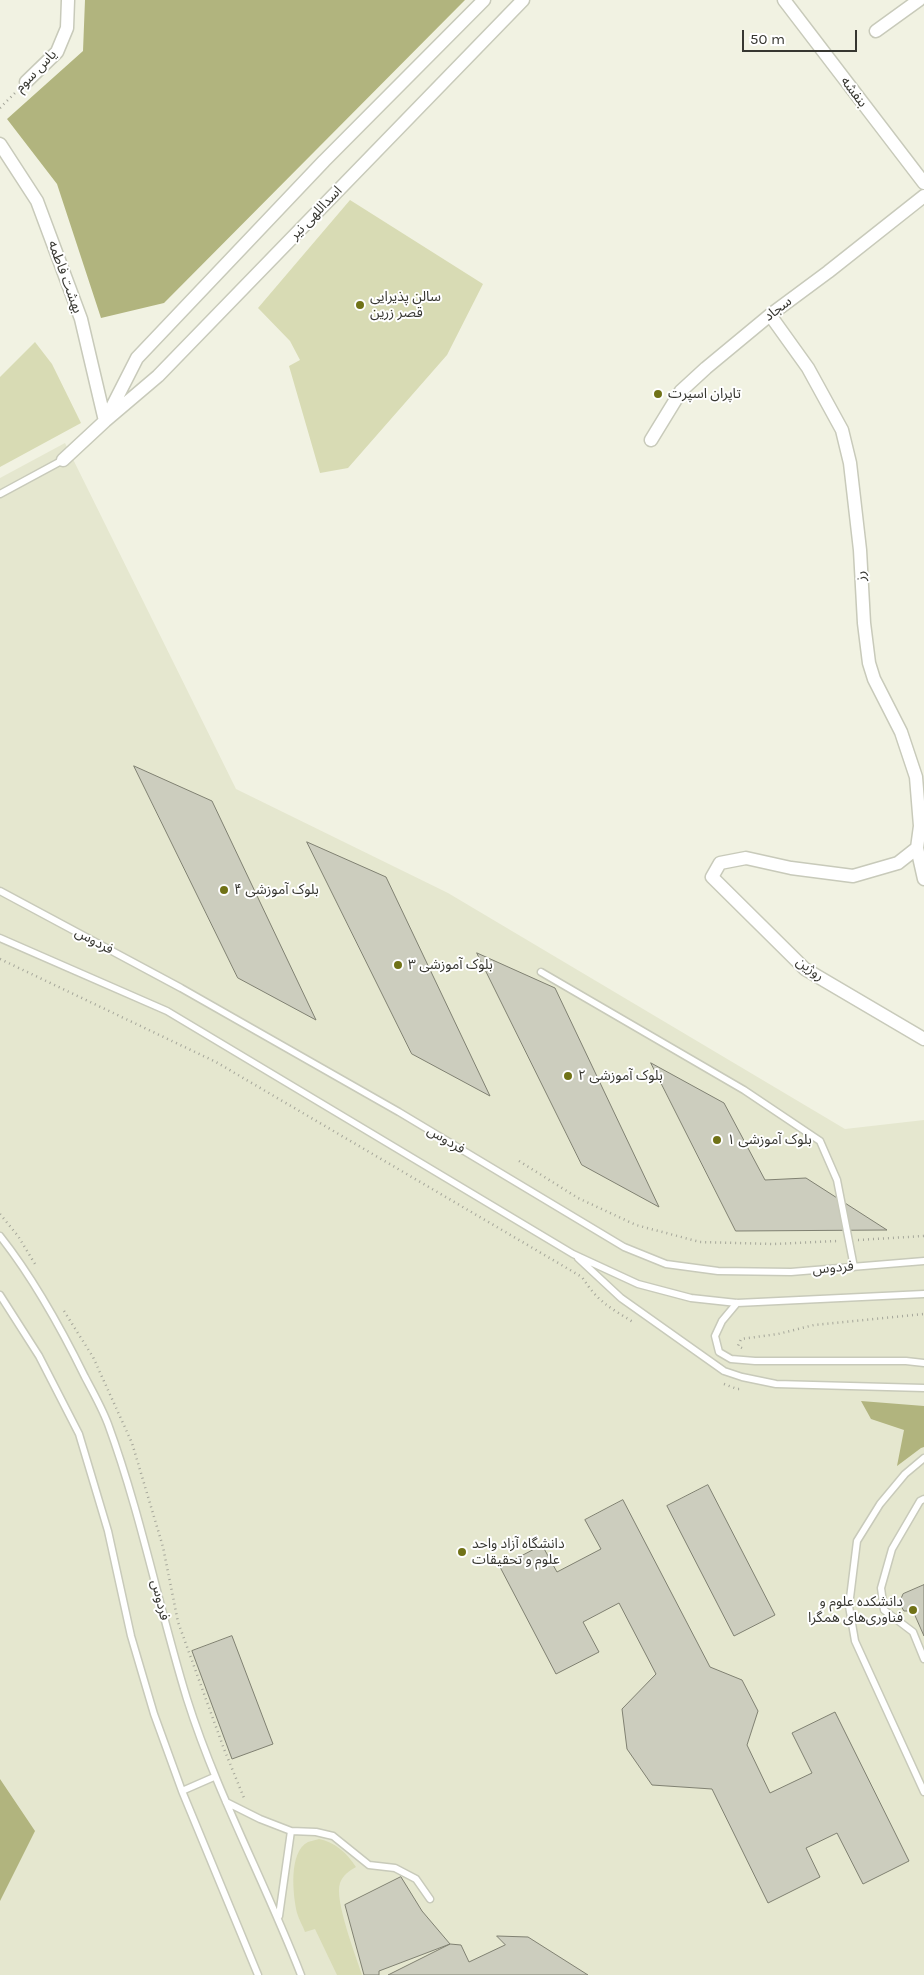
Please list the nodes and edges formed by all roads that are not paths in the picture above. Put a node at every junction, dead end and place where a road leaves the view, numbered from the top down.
1 (68, 0) edge
2 (484, 0) edge
3 (523, 0) edge
4 (784, 0) edge
5 (919, 0) edge
6 (876, 31) dead end
7 (26, 82) road end
8 (0, 144) edge
9 (924, 183) edge
10 (924, 196) edge
11 (770, 315) junction
12 (105, 421) junction
13 (651, 440) dead end
14 (63, 460) joint
15 (0, 494) edge
16 (917, 848) junction
17 (924, 879) edge
18 (0, 891) edge
19 (0, 938) edge
20 (541, 972) dead end
21 (924, 1039) edge
22 (0, 1236) edge
23 (574, 1254) junction
24 (924, 1261) edge
25 (854, 1266) junction
26 (924, 1294) edge
27 (0, 1295) edge
28 (737, 1303) junction
29 (924, 1363) edge
30 (924, 1388) edge
31 (924, 1458) edge
32 (924, 1499) edge
33 (924, 1659) edge
34 (214, 1776) junction
35 (182, 1790) junction
36 (923, 1790) edge
37 (226, 1802) junction
38 (291, 1831) junction
39 (430, 1899) dead end
40 (279, 1917) junction
41 (258, 1975) edge
42 (301, 1975) edge

1 - 7 street, یاس سوم
2 - 12 street, اسداللهی نیر
3 - 12 street, اسداللهی نیر
4 - 9 street, بنفشه
5 - 6 street
8 - 12 street, بهشت فاطمه
10 - 11 street, سجاد
11 - 13 street, سجاد
11 - 16 street, رز
12 - 14 street, اسداللهی نیر
14 - 15 lane, اسداللهی نیر
16 - 17 street, رز
16 - 21 street, روژین
18 - 25 lane, فردوس
19 - 23 lane
20 - 25 lane
22 - 34 lane, فردوس
23 - 28 lane
23 - 30 lane
24 - 25 lane, فردوس
26 - 28 lane
27 - 35 lane
28 - 29 lane
31 - 36 lane
32 - 33 lane
34 - 35 lane
34 - 37 lane, فردوس
35 - 41 lane
37 - 38 lane
37 - 40 lane, فردوس
38 - 39 lane
38 - 40 lane
40 - 42 lane, فردوس

